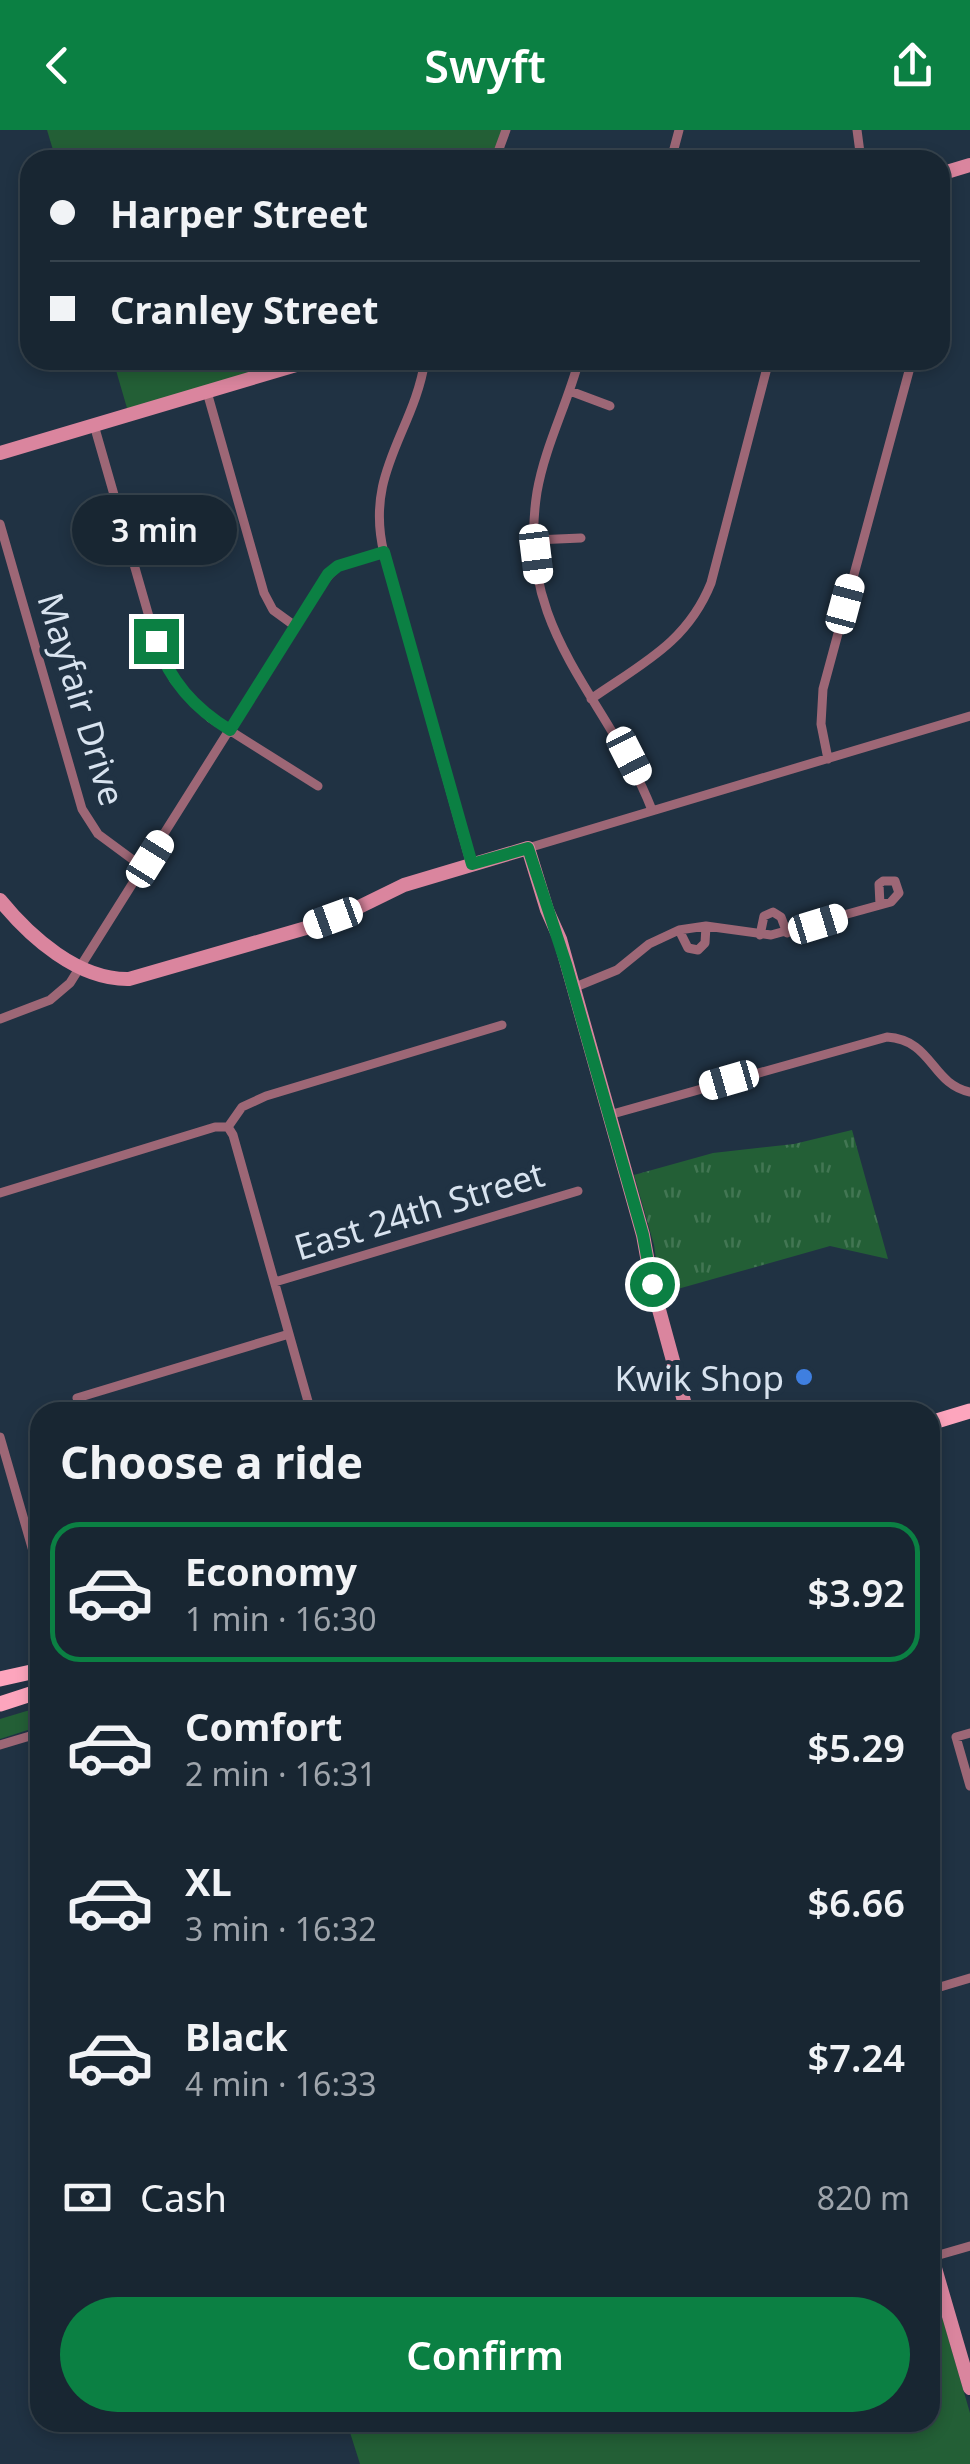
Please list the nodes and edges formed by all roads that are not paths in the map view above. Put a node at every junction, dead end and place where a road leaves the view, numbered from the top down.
1 (280, 370) edge
2 (421, 370) edge
3 (576, 370) edge
4 (766, 370) edge
5 (909, 370) edge
6 (570, 391) junction
7 (207, 392) junction
8 (610, 406) dead end
9 (94, 425) junction
10 (0, 453) edge
11 (0, 524) edge
12 (581, 538) dead end
13 (535, 540) junction
14 (384, 552) junction
15 (295, 626) junction
16 (591, 699) junction
17 (970, 716) edge
18 (230, 730) junction
19 (828, 758) junction
20 (318, 786) dead end
21 (652, 810) junction
22 (528, 848) junction
23 (472, 864) junction
24 (144, 868) junction
25 (0, 900) edge
26 (880, 905) dead end
27 (706, 926) junction
28 (679, 930) junction
29 (787, 933) junction
30 (760, 935) junction
31 (82, 967) junction
32 (573, 988) junction
33 (0, 1019) edge
34 (502, 1025) dead end
35 (970, 1092) edge
36 (609, 1114) junction
37 (228, 1126) junction
38 (578, 1191) dead end
39 (0, 1193) edge
40 (276, 1282) junction
41 (289, 1334) junction
42 (77, 1398) dead end
43 (309, 1402) edge
44 (684, 1402) edge
45 (970, 1411) edge
46 (940, 1420) edge
47 (0, 1437) edge
48 (30, 1535) edge
49 (30, 1672) edge
50 (0, 1679) edge
51 (30, 1694) edge
52 (0, 1704) edge
53 (30, 1704) edge
54 (0, 1712) edge
55 (970, 1733) edge
56 (30, 1736) edge
57 (0, 1745) edge
58 (970, 1786) edge
59 (970, 1978) edge
60 (940, 1987) edge
61 (970, 2246) edge
62 (940, 2252) edge
63 (940, 2284) edge
64 (969, 2382) edge

1 - 7 street
2 - 14 street
3 - 6 street
4 - 16 street
5 - 19 street
6 - 8 street
6 - 13 street
7 - 9 street
7 - 15 street
9 - 10 street
9 - 18 street
11 - 24 street, Mayfair Drive
12 - 13 street
13 - 16 street
14 - 15 street
14 - 23 street
15 - 18 street
16 - 21 street
17 - 19 street
18 - 20 street
18 - 24 street
19 - 21 street
21 - 22 street
22 - 23 street
22 - 32 street
23 - 31 street
24 - 31 street
25 - 31 street
26 - 29 street
27 - 28 street
27 - 28 street
27 - 30 street
28 - 32 street
29 - 30 street
29 - 30 street
31 - 33 street
32 - 36 street
34 - 37 street
35 - 36 street
36 - 44 street
37 - 39 street
37 - 40 street
38 - 40 street, East 24th Street
40 - 41 street
41 - 42 street
41 - 43 street
45 - 46 main road
47 - 48 street
49 - 50 main road
51 - 52 main road
53 - 54 main road
55 - 58 street
56 - 57 street
59 - 60 street
61 - 62 street
63 - 64 street

